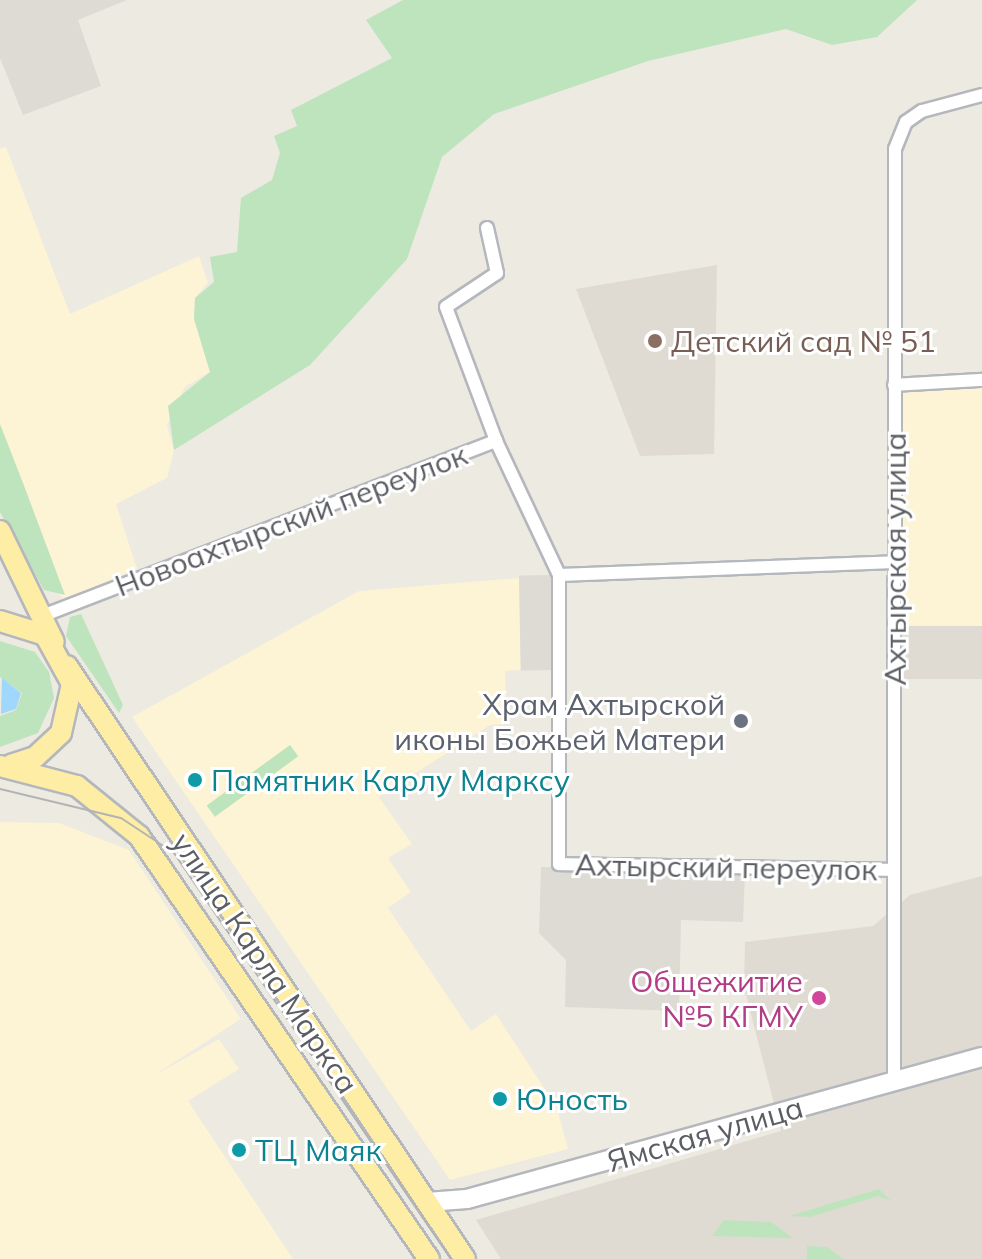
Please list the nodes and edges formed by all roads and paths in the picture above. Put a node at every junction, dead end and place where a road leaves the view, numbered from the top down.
1 (982, 95) edge
2 (487, 228) dead end
3 (982, 380) edge
4 (894, 385) junction
5 (496, 441) junction
6 (0, 531) edge
7 (895, 562) junction
8 (559, 575) junction
9 (42, 616) junction
10 (0, 621) edge
11 (55, 646) junction
12 (67, 666) junction
13 (1, 767) edge
14 (894, 870) junction
15 (982, 1057) edge
16 (894, 1081) junction
17 (427, 1202) junction
18 (429, 1259) edge
19 (465, 1259) edge

1 - 4 street, Ахтырская улица
2 - 5 street, Новоахтырский переулок
3 - 4 street
4 - 7 street, Ахтырская улица
5 - 8 street, Ахтырский переулок
5 - 9 street, Новоахтырский переулок
6 - 9 main road
7 - 8 street
7 - 14 street, Ахтырская улица
8 - 14 street, Ахтырский переулок
9 - 11 main road
10 - 11 main road
11 - 12 main road, улица Карла Маркса
12 - 13 main road
12 - 17 main road, улица Карла Маркса
13 - 18 main road, улица Карла Маркса
14 - 16 street, Ахтырская улица
15 - 16 main road, Ямская улица
16 - 17 main road, Ямская улица
17 - 19 main road, улица Карла Маркса

